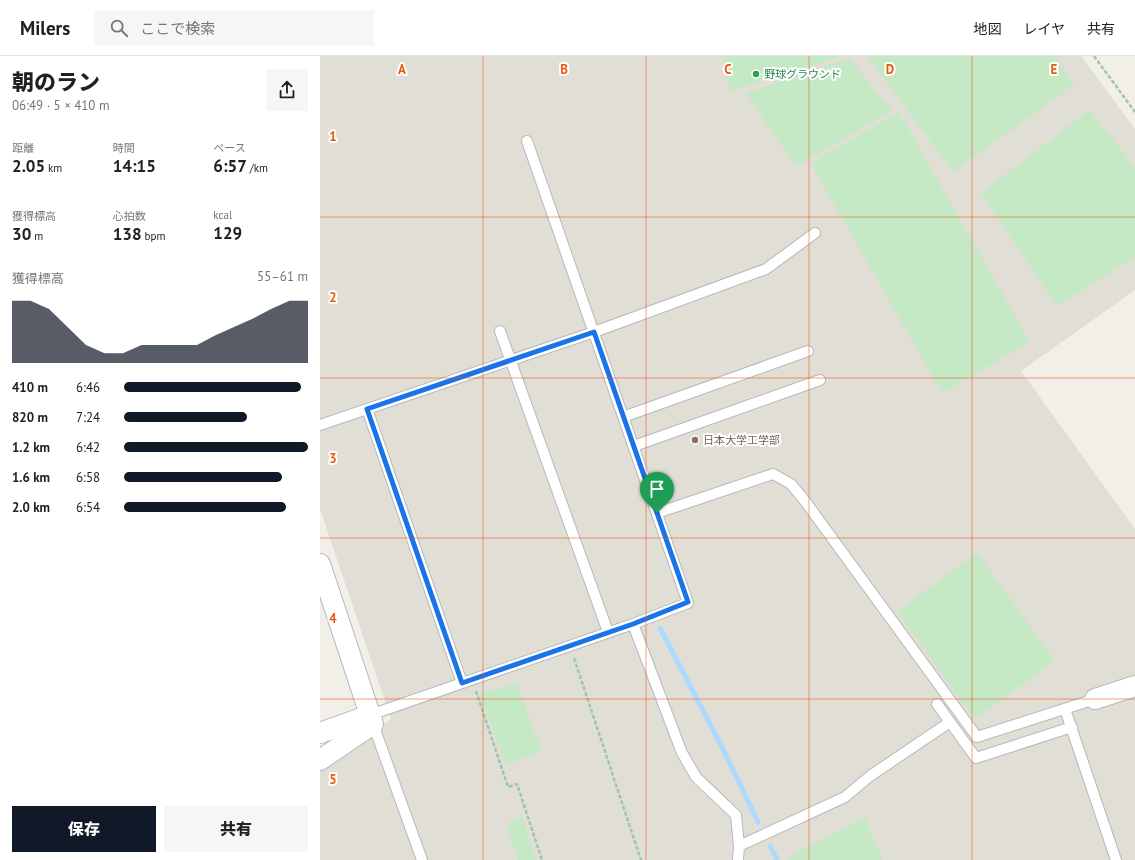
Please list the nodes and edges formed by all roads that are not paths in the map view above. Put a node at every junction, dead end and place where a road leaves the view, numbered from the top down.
1 (527, 141) dead end
2 (815, 233) dead end
3 (500, 331) dead end
4 (594, 332) junction
5 (808, 351) dead end
6 (511, 360) junction
7 (820, 380) dead end
8 (367, 409) junction
9 (623, 417) junction
10 (320, 424) edge
11 (634, 446) junction
12 (657, 513) junction
13 (320, 564) edge
14 (633, 624) junction
15 (608, 632) junction
16 (462, 683) junction
17 (1135, 686) edge
18 (1095, 699) joint
19 (937, 704) dead end
20 (1065, 709) junction
21 (372, 720) junction
22 (950, 722) junction
23 (1072, 727) junction
24 (320, 733) edge
25 (320, 760) edge
26 (739, 846) junction
27 (422, 860) edge
28 (738, 860) edge
29 (1116, 860) edge

1 - 4 lane
2 - 4 lane
3 - 6 lane
4 - 6 lane
4 - 9 lane
5 - 9 lane
6 - 8 lane
6 - 15 lane
7 - 11 lane
8 - 10 lane
8 - 16 lane
9 - 11 lane
11 - 12 lane
12 - 14 lane
12 - 20 lane
13 - 21 street
14 - 15 lane
14 - 26 lane
15 - 16 lane
16 - 21 lane
17 - 18 street
18 - 20 lane
19 - 22 lane
20 - 23 lane
21 - 24 street
21 - 25 street
21 - 27 lane
22 - 23 lane
22 - 26 lane
23 - 29 lane
26 - 28 lane

